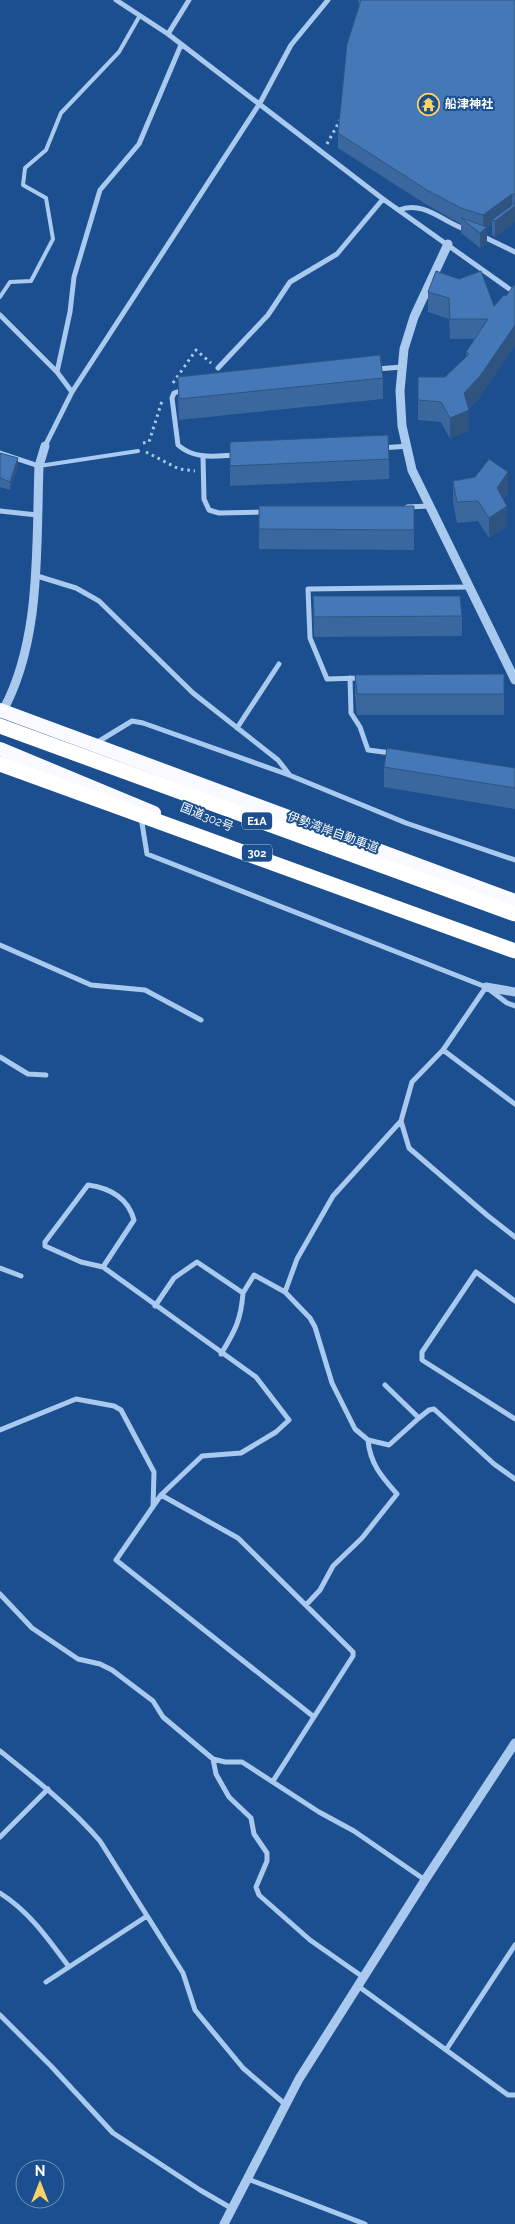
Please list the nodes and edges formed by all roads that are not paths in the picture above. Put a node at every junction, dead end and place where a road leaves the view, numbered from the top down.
1 (116, 0) edge
2 (189, 0) edge
3 (328, 0) edge
4 (139, 17) junction
5 (168, 34) junction
6 (181, 45) junction
7 (260, 103) junction
8 (383, 199) junction
9 (399, 210) junction
10 (491, 232) edge
11 (484, 236) junction
12 (448, 244) junction
13 (515, 252) edge
14 (515, 293) edge
15 (0, 297) edge
16 (0, 315) edge
17 (402, 367) junction
18 (218, 368) dead end
19 (372, 370) edge
20 (57, 372) junction
21 (187, 390) edge
22 (72, 392) junction
23 (45, 446) joint
24 (408, 446) junction
25 (378, 448) edge
26 (138, 451) dead end
27 (0, 454) edge
28 (242, 454) edge
29 (202, 456) junction
30 (39, 466) junction
31 (430, 506) junction
32 (401, 507) edge
33 (0, 511) edge
34 (267, 512) edge
35 (37, 515) junction
36 (37, 576) junction
37 (470, 587) junction
38 (279, 664) dead end
39 (510, 676) edge
40 (350, 678) junction
41 (370, 678) edge
42 (1, 717) edge
43 (237, 728) junction
44 (93, 744) junction
45 (0, 749) edge
46 (394, 753) edge
47 (0, 764) edge
48 (289, 775) junction
49 (140, 807) junction
50 (515, 860) edge
51 (515, 901) edge
52 (515, 914) edge
53 (0, 945) edge
54 (515, 951) edge
55 (515, 956) edge
56 (486, 987) junction
57 (515, 992) edge
58 (515, 1006) edge
59 (201, 1020) dead end
60 (444, 1050) junction
61 (0, 1057) edge
62 (46, 1076) dead end
63 (515, 1104) edge
64 (401, 1121) junction
65 (515, 1237) edge
66 (103, 1267) junction
67 (0, 1268) edge
68 (22, 1276) dead end
69 (284, 1292) junction
70 (243, 1293) junction
71 (515, 1302) edge
72 (156, 1306) junction
73 (221, 1354) junction
74 (386, 1386) dead end
75 (419, 1418) junction
76 (515, 1418) edge
77 (0, 1430) edge
78 (368, 1440) junction
79 (515, 1479) edge
80 (161, 1495) junction
81 (153, 1507) junction
82 (0, 1594) edge
83 (306, 1605) junction
84 (314, 1717) junction
85 (515, 1743) edge
86 (0, 1751) edge
87 (213, 1759) junction
88 (272, 1781) junction
89 (48, 1790) junction
90 (0, 1837) edge
91 (425, 1880) junction
92 (0, 1893) edge
93 (147, 1916) junction
94 (515, 1945) edge
95 (69, 1966) junction
96 (363, 1977) junction
97 (46, 1982) dead end
98 (358, 1986) junction
99 (0, 2015) edge
100 (446, 2050) junction
101 (515, 2095) edge
102 (286, 2105) junction
103 (248, 2179) junction
104 (232, 2208) junction
105 (224, 2224) edge
106 (365, 2224) edge

1 - 4 street
2 - 5 street
3 - 7 street
4 - 5 street
4 - 15 lane
5 - 6 street
6 - 7 street
6 - 20 street
7 - 8 street
7 - 22 street
8 - 9 street
8 - 18 street
9 - 11 street
9 - 12 street
10 - 11 street
11 - 13 street
12 - 14 street
12 - 17 street
16 - 20 street
17 - 19 street
17 - 24 street
20 - 22 street
21 - 29 street
22 - 23 street
23 - 30 street
24 - 25 street
24 - 31 street
26 - 30 lane
27 - 30 street
28 - 29 street
29 - 34 street
30 - 35 street
31 - 32 street
31 - 37 street
33 - 35 street
35 - 36 street
36 - 42 street
36 - 43 street
37 - 39 street
37 - 40 street
38 - 43 street
40 - 41 street
40 - 46 street
42 - 44 highway
42 - 52 highway, 伊勢湾岸自動車道 / E1A
43 - 48 street
44 - 48 street
44 - 51 highway
45 - 49 highway, 国道302号 / 302
47 - 54 highway, bridge
48 - 50 street
49 - 55 highway, 国道302号 / 302
49 - 56 street
53 - 59 street
56 - 57 street
56 - 58 street
56 - 60 street
60 - 63 street
60 - 64 street
61 - 62 street
64 - 65 street
64 - 69 street
66 - 66 street
66 - 72 street
67 - 68 street
69 - 70 street
69 - 78 street
70 - 72 street
70 - 73 street
71 - 76 street
72 - 73 street
73 - 80 street
74 - 75 street
75 - 78 street
75 - 79 street
77 - 81 street
78 - 83 street
80 - 81 street
80 - 83 street
81 - 84 street
82 - 87 street
83 - 84 street
84 - 88 street
85 - 91 street
86 - 89 street
87 - 88 street
87 - 96 street
88 - 91 street
89 - 90 street
89 - 93 street
91 - 96 street
92 - 95 street
93 - 95 street
93 - 102 street
94 - 100 street
95 - 97 street
96 - 98 street
98 - 100 street
98 - 102 street
99 - 104 street
100 - 101 street
102 - 103 street
103 - 104 street
103 - 106 street
104 - 105 street

